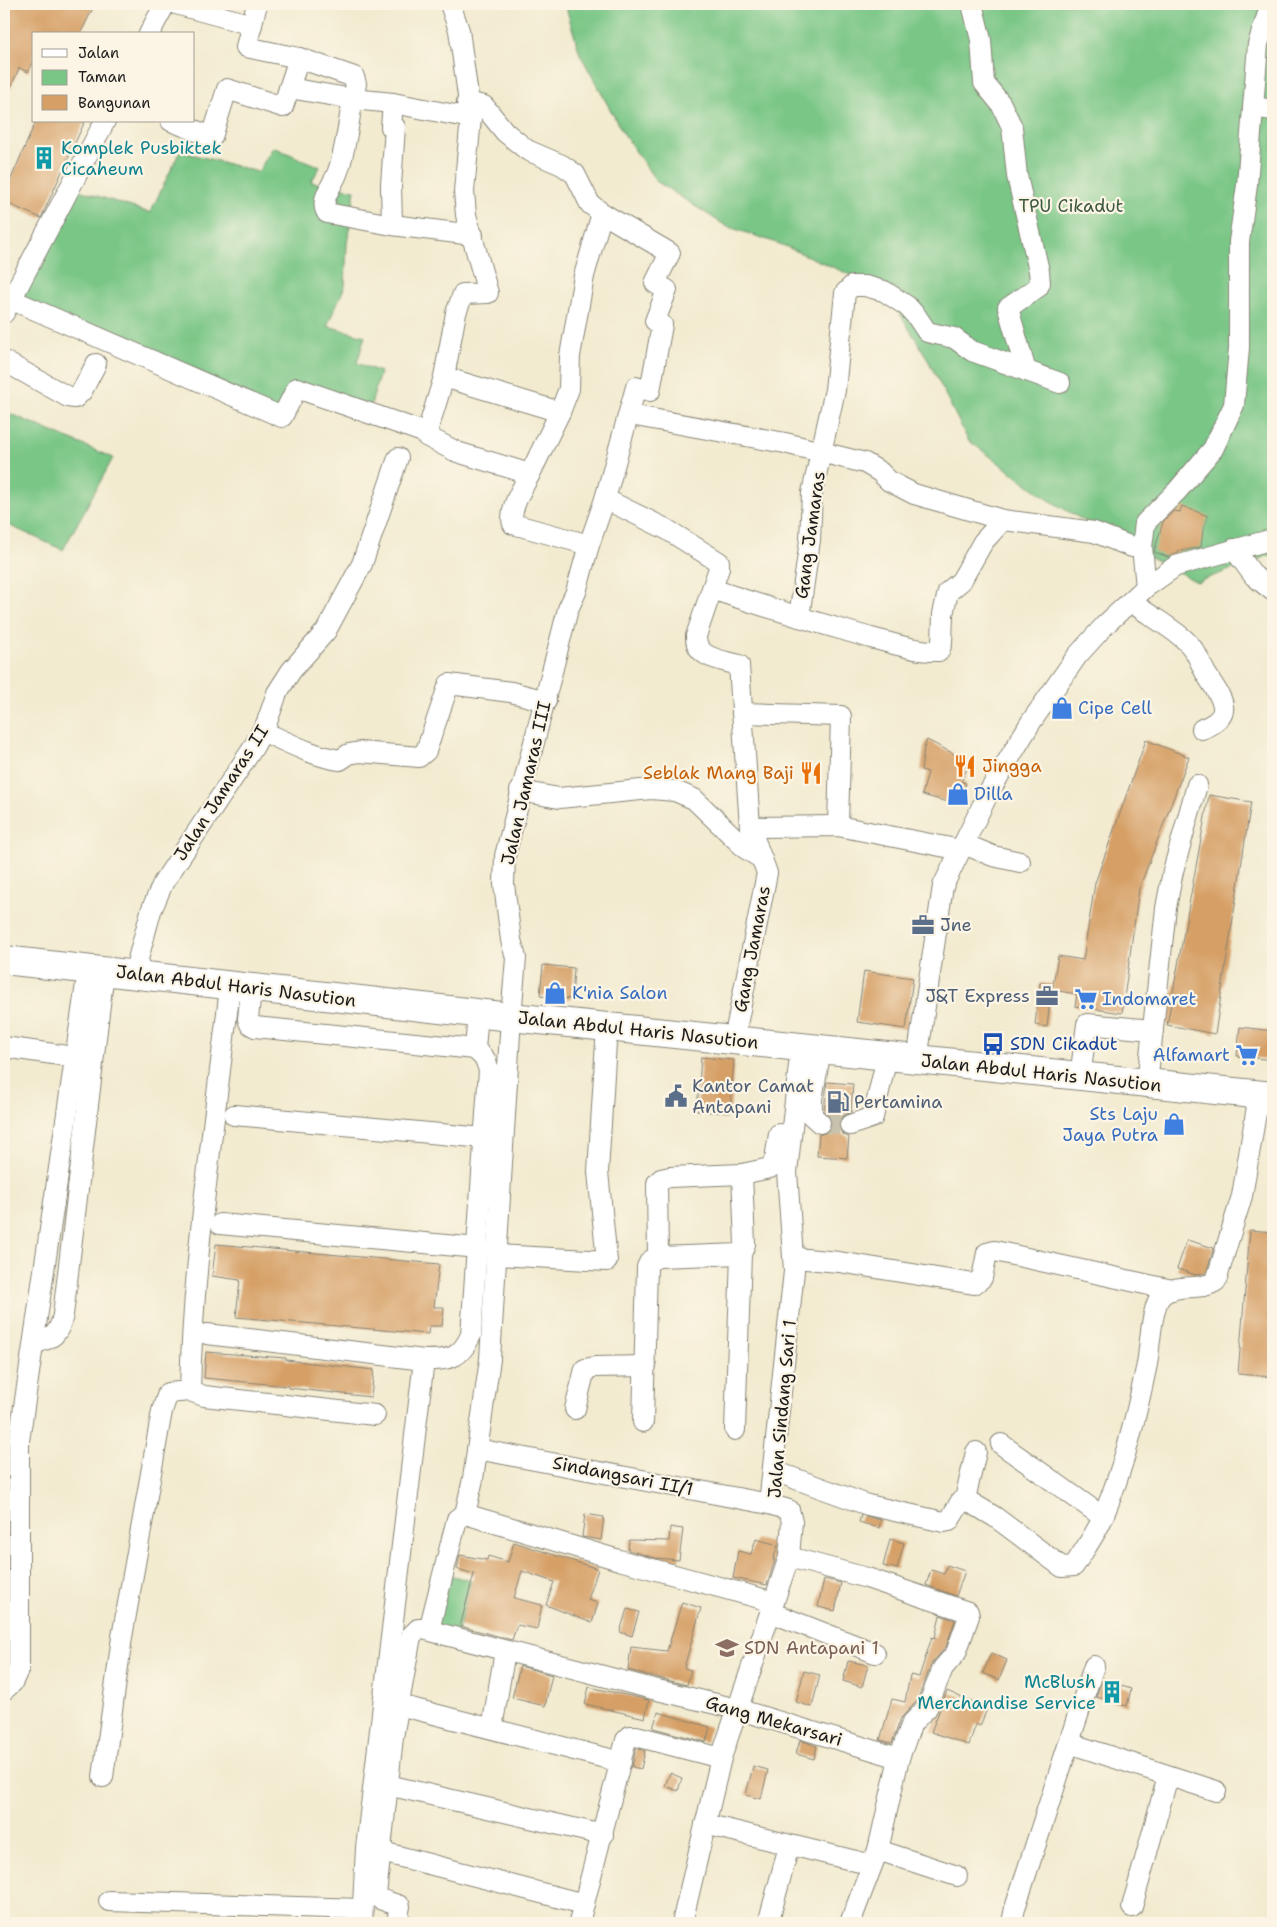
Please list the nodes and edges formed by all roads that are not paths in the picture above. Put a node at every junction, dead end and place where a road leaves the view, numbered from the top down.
1 (165, 4) edge
2 (176, 4) edge
3 (258, 4) edge
4 (450, 4) edge
5 (972, 4) edge
6 (1271, 4) edge
7 (252, 25) junction
8 (150, 32) edge
9 (299, 58) junction
10 (289, 88) junction
11 (353, 99) junction
12 (393, 103) junction
13 (1253, 107) junction
14 (469, 110) junction
15 (1273, 110) edge
16 (104, 122) edge
17 (174, 122) edge
18 (602, 213) junction
19 (392, 225) junction
20 (473, 235) junction
21 (7, 306) edge
22 (4, 361) edge
23 (96, 364) dead end
24 (1026, 370) junction
25 (444, 377) junction
26 (1060, 383) dead end
27 (560, 412) junction
28 (630, 415) junction
29 (426, 433) junction
30 (822, 453) junction
31 (398, 458) dead end
32 (530, 474) junction
33 (605, 499) junction
34 (1003, 520) junction
35 (1273, 539) edge
36 (589, 545) junction
37 (1142, 547) junction
38 (1234, 549) junction
39 (1146, 587) junction
40 (712, 589) junction
41 (1273, 591) edge
42 (1131, 602) junction
43 (799, 617) junction
44 (546, 701) junction
45 (742, 713) junction
46 (1202, 730) dead end
47 (262, 731) junction
48 (1197, 784) dead end
49 (520, 791) junction
50 (838, 826) junction
51 (750, 827) junction
52 (962, 847) junction
53 (762, 859) junction
54 (1020, 862) dead end
55 (4, 960) edge
56 (96, 970) junction
57 (134, 974) junction
58 (241, 988) junction
59 (478, 1013) junction
60 (511, 1017) junction
61 (607, 1026) junction
62 (1153, 1030) junction
63 (734, 1040) junction
64 (4, 1047) edge
65 (803, 1048) junction
66 (475, 1049) junction
67 (74, 1057) junction
68 (887, 1057) junction
69 (917, 1060) junction
70 (1080, 1077) junction
71 (1147, 1084) junction
72 (1266, 1096) edge
73 (234, 1115) dead end
74 (820, 1123) dead end
75 (850, 1125) tunnel mouth
76 (484, 1138) junction
77 (742, 1174) junction
78 (220, 1224) dead end
79 (478, 1248) junction
80 (741, 1254) junction
81 (496, 1255) junction
82 (658, 1257) junction
83 (795, 1258) junction
84 (1172, 1290) junction
85 (207, 1334) dead end
86 (34, 1343) junction
87 (424, 1360) junction
88 (646, 1366) junction
89 (190, 1391) junction
90 (575, 1409) dead end
91 (375, 1414) dead end
92 (643, 1422) dead end
93 (735, 1430) dead end
94 (1001, 1444) dead end
95 (477, 1449) junction
96 (976, 1452) dead end
97 (774, 1472) junction
98 (965, 1499) junction
99 (769, 1504) junction
100 (465, 1514) junction
101 (1103, 1517) junction
102 (789, 1557) junction
103 (772, 1607) junction
104 (429, 1630) junction
105 (505, 1651) junction
106 (875, 1653) dead end
107 (1094, 1666) dead end
108 (4, 1690) edge
109 (399, 1705) junction
110 (737, 1709) junction
111 (492, 1728) junction
112 (1069, 1742) junction
113 (721, 1758) junction
114 (899, 1758) junction
115 (621, 1762) junction
116 (1168, 1776) junction
117 (103, 1777) dead end
118 (388, 1785) junction
119 (1216, 1791) dead end
120 (705, 1824) junction
121 (602, 1835) junction
122 (789, 1846) junction
123 (382, 1852) junction
124 (875, 1858) junction
125 (957, 1876) dead end
126 (109, 1901) dead end
127 (584, 1904) junction
128 (1132, 1906) dead end
129 (362, 1916) edge
130 (856, 1922) edge
131 (397, 1923) edge
132 (579, 1923) edge
133 (682, 1923) edge
134 (771, 1923) edge
135 (1012, 1923) edge

1 - 8 street
2 - 7 street
3 - 7 street
4 - 14 street
5 - 24 street
6 - 13 street
7 - 9 street
9 - 10 street
9 - 11 street
10 - 11 street
10 - 17 street
11 - 12 street
11 - 19 street
12 - 14 street
12 - 19 street
13 - 15 street
13 - 37 street
14 - 18 street
14 - 20 street
16 - 21 street
18 - 27 street
18 - 28 street
19 - 20 street
20 - 25 street
21 - 29 street
22 - 23 street
24 - 26 street
24 - 30 street, Gang Jamaras
25 - 27 street
25 - 29 street
27 - 32 street
28 - 30 street
28 - 33 street
29 - 32 street
30 - 34 street
30 - 43 street, Gang Jamaras
31 - 47 street, Jalan Jamaras II
32 - 36 street
33 - 36 street
33 - 40 street, Gang Jamaras
34 - 37 street
34 - 43 street, Gang Jamaras
35 - 38 street
36 - 44 street, Jalan Jamaras III
37 - 39 street
38 - 39 street
38 - 41 street
39 - 42 street
40 - 43 street, Gang Jamaras
40 - 45 street, Gang Jamaras
42 - 46 street
42 - 52 street
44 - 47 street
44 - 49 street, Jalan Jamaras III
45 - 50 street
45 - 51 street, Gang Jamaras
47 - 57 street, Jalan Jamaras II
48 - 62 street
49 - 53 street
49 - 60 street, Jalan Jamaras III
50 - 51 street
50 - 52 street
51 - 53 street, Gang Jamaras
52 - 54 street
52 - 69 street
53 - 63 street, Gang Jamaras
55 - 56 highway, Jalan Abdul Haris Nasution
56 - 57 highway, Jalan Abdul Haris Nasution
56 - 67 street
56 - 86 street
57 - 58 highway, Jalan Abdul Haris Nasution
58 - 59 highway, Jalan Abdul Haris Nasution
58 - 66 street
58 - 89 street
59 - 60 highway, Jalan Abdul Haris Nasution
59 - 66 street
60 - 61 highway, Jalan Abdul Haris Nasution
60 - 81 street, Jalan Jamaras III
61 - 63 highway, Jalan Abdul Haris Nasution
61 - 81 street
62 - 70 street
62 - 71 street
63 - 65 highway, Jalan Abdul Haris Nasution
64 - 67 street
65 - 68 highway, Jalan Abdul Haris Nasution
65 - 74 street
65 - 77 street
65 - 83 street, Jalan Sindang Sari 1
66 - 76 street
67 - 86 street
68 - 69 highway, Jalan Abdul Haris Nasution
68 - 75 street
69 - 70 highway, Jalan Abdul Haris Nasution
70 - 71 highway, Jalan Abdul Haris Nasution
71 - 72 highway, Jalan Abdul Haris Nasution
72 - 84 street
73 - 76 street
76 - 79 street
77 - 80 street
77 - 82 street
78 - 79 street
79 - 87 street
80 - 82 street
80 - 93 street
81 - 95 street, Jalan Jamaras III
82 - 88 street
83 - 84 street
83 - 97 street, Jalan Sindang Sari 1
84 - 101 street
85 - 87 street
86 - 108 street
87 - 129 street
88 - 90 street
88 - 92 street
89 - 91 street
89 - 117 street
94 - 101 street
95 - 99 street, Sindangsari II/1
95 - 100 street, Jalan Jamaras III
96 - 98 street
97 - 98 street
97 - 99 street, Jalan Sindang Sari 1
98 - 101 street
99 - 102 street, Jalan Sindang Sari 1
100 - 103 street
100 - 104 street, Jalan Jamaras III
102 - 103 street, Jalan Sindang Sari 1
102 - 114 street
103 - 106 street
103 - 110 street, Jalan Sindang Sari 1
104 - 105 street, Gang Mekarsari
104 - 109 street
105 - 110 street, Gang Mekarsari
105 - 111 street
107 - 112 street
109 - 111 street
109 - 118 street
110 - 113 street, Jalan Sindang Sari 1
110 - 114 street, Gang Mekarsari
111 - 115 street
112 - 116 street
112 - 135 street
113 - 115 street
113 - 120 street, Jalan Sindang Sari 1
114 - 124 street
115 - 121 street
116 - 119 street
116 - 128 street
118 - 121 street
118 - 123 street
120 - 122 street
120 - 133 street, Jalan Sindang Sari 1
121 - 127 street
122 - 124 street
122 - 134 street
123 - 127 street
123 - 131 street
124 - 125 street
124 - 130 street
126 - 129 street
127 - 132 street

